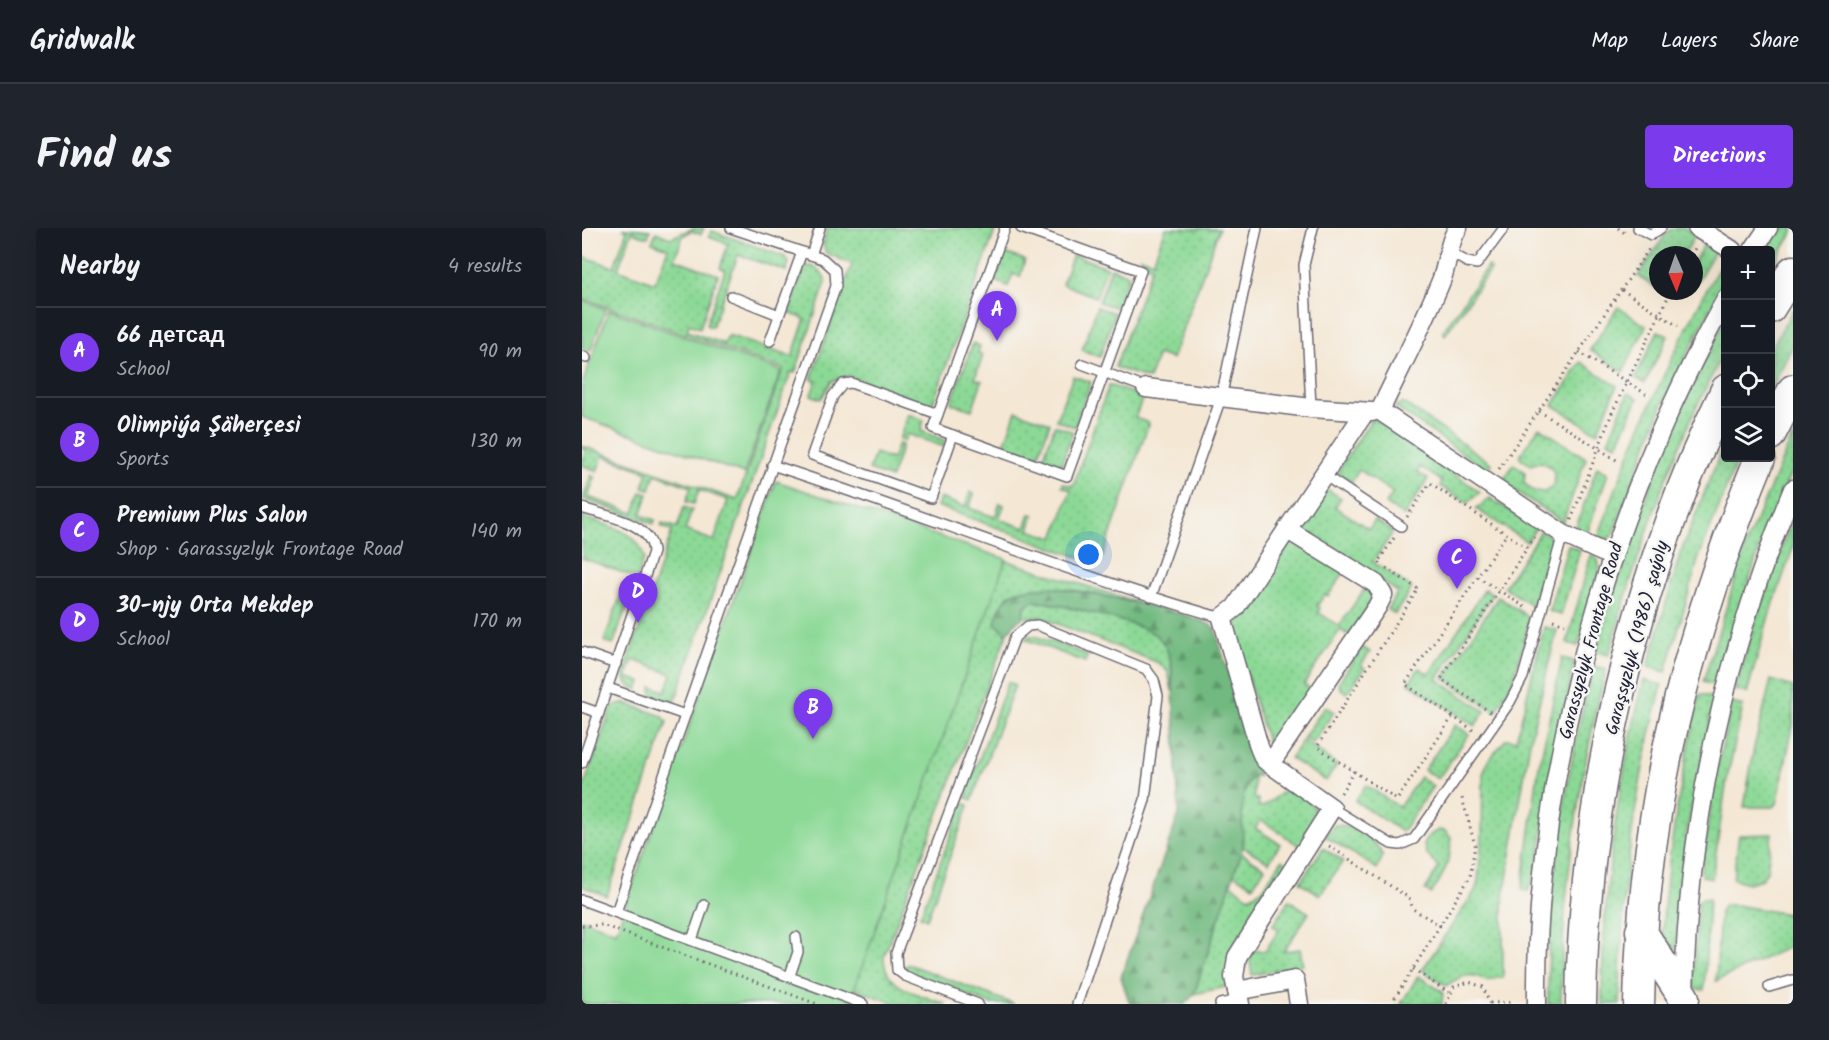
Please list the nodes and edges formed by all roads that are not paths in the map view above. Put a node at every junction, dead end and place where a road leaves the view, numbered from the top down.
1 (731, 228) edge
2 (820, 228) edge
3 (1005, 228) edge
4 (1021, 228) edge
5 (1257, 228) edge
6 (1313, 228) edge
7 (1458, 228) edge
8 (1504, 228) edge
9 (1638, 228) edge
10 (1661, 228) edge
11 (1697, 228) edge
12 (1768, 228) edge
13 (1726, 246) edge
14 (1756, 246) edge
15 (1451, 253) junction
16 (806, 254) junction
17 (1793, 271) edge
18 (731, 296) dead end
19 (1724, 300) edge
20 (1775, 300) edge
21 (779, 315) junction
22 (770, 341) dead end
23 (1082, 364) dead end
24 (1104, 372) junction
25 (1146, 388) joint
26 (1793, 390) edge
27 (1221, 398) junction
28 (1721, 398) edge
29 (1311, 408) junction
30 (1372, 412) junction
31 (938, 414) junction
32 (1775, 425) edge
33 (954, 435) junction
34 (1758, 462) edge
35 (772, 465) junction
36 (1324, 476) junction
37 (1793, 489) edge
38 (582, 508) edge
39 (1401, 525) road end
40 (1288, 530) junction
41 (1563, 534) junction
42 (1613, 557) junction
43 (1151, 597) junction
44 (1222, 618) junction
45 (582, 651) edge
46 (616, 664) junction
47 (608, 688) junction
48 (582, 707) edge
49 (599, 713) junction
50 (685, 715) junction
51 (582, 763) edge
52 (1270, 764) junction
53 (1332, 808) junction
54 (582, 900) edge
55 (704, 905) dead end
56 (616, 912) junction
57 (1641, 931) junction
58 (796, 937) dead end
59 (692, 940) junction
60 (789, 975) junction
61 (1793, 980) edge
62 (1769, 987) dead end
63 (1239, 998) edge
64 (1684, 1001) edge
65 (862, 1004) edge
66 (978, 1004) edge
67 (1077, 1004) edge
68 (1220, 1004) edge
69 (1299, 1004) edge
70 (1538, 1004) edge
71 (1581, 1004) edge
72 (1639, 1004) edge

1 - 16 lane
2 - 16 lane
3 - 31 lane
4 - 24 lane
5 - 27 lane
6 - 29 lane
7 - 15 street
8 - 15 lane
9 - 10 lane
11 - 13 street
12 - 14 street
15 - 30 street
16 - 21 lane
16 - 35 lane
17 - 20 main road
18 - 21 lane
19 - 42 street, Garassyzlyk Frontage Road
21 - 22 lane
23 - 24 lane
24 - 25 lane
24 - 33 lane
25 - 27 street
26 - 32 main road
27 - 29 street
27 - 43 lane
28 - 71 main road, Garaşsyzlyk (1986) şaýoly
29 - 30 street
30 - 36 street
30 - 41 street
31 - 33 lane
31 - 33 lane
34 - 57 main road
35 - 43 lane
35 - 50 lane
36 - 39 lane
36 - 40 street
37 - 64 street
38 - 46 lane
40 - 44 street
40 - 52 street
41 - 42 street
41 - 53 lane
42 - 70 street, Garassyzlyk Frontage Road
43 - 44 lane
44 - 52 street
45 - 46 lane
46 - 47 lane
47 - 49 lane
47 - 50 lane
48 - 49 lane
49 - 51 lane
50 - 56 lane
52 - 53 street
53 - 63 street
54 - 56 lane
55 - 59 lane
56 - 59 lane
57 - 64 main road
57 - 72 main road
58 - 60 lane
59 - 60 lane
60 - 65 lane
61 - 62 lane
63 - 68 lane
63 - 69 street
66 - 67 lane

